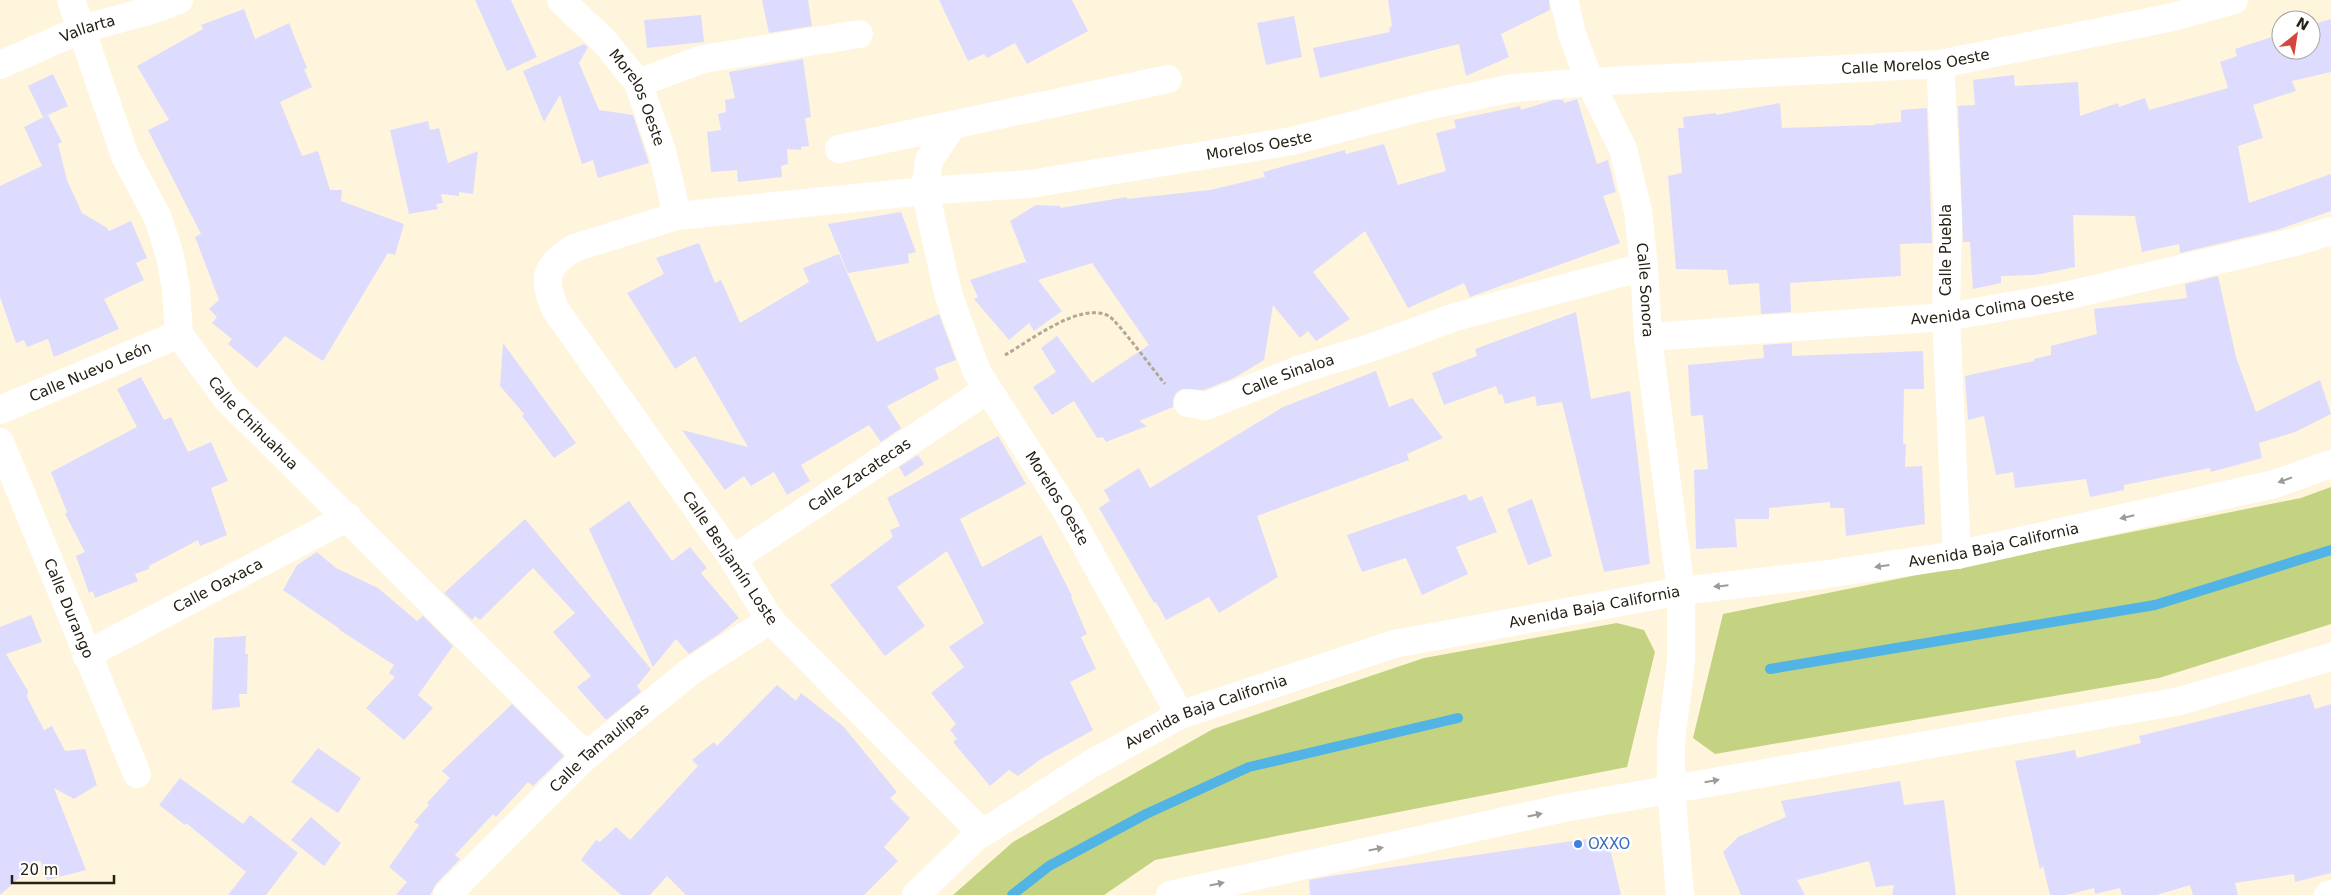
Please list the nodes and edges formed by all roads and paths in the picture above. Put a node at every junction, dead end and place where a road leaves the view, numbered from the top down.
1 (71, 0) edge
2 (179, 0) edge
3 (561, 0) edge
4 (1564, 0) edge
5 (2234, 0) edge
6 (82, 29) junction
7 (859, 34) dead end
8 (1940, 64) junction
9 (0, 65) edge
10 (1168, 79) dead end
11 (638, 82) junction
12 (1590, 82) junction
13 (953, 125) junction
14 (839, 149) dead end
15 (925, 191) junction
16 (677, 216) junction
17 (2331, 231) edge
18 (1644, 267) junction
19 (548, 272) joint
20 (1946, 317) junction
21 (179, 334) junction
22 (1648, 337) junction
23 (982, 381) junction
24 (1188, 403) joint
25 (0, 410) edge
26 (0, 442) edge
27 (2331, 464) edge
28 (348, 517) junction
29 (1957, 556) junction
30 (732, 559) junction
31 (1681, 591) junction
32 (770, 620) junction
33 (86, 655) junction
34 (2331, 657) edge
35 (1180, 715) junction
36 (586, 756) junction
37 (137, 774) dead end
38 (1671, 788) junction
39 (981, 832) junction
40 (1172, 894) edge
41 (447, 895) edge
42 (916, 895) edge
43 (1680, 895) edge

1 - 6 street
2 - 6 street, Vallarta
3 - 11 street, Morelos Oeste
4 - 12 street, Calle Sonora
5 - 8 street, Calle Morelos Oeste
6 - 9 street, Vallarta
6 - 21 street
7 - 11 street
8 - 12 street, Calle Morelos Oeste
8 - 20 street, Calle Puebla
10 - 13 street
11 - 16 street, Morelos Oeste
12 - 15 street, Morelos Oeste
12 - 18 street, Calle Sonora
13 - 14 street
13 - 15 street
15 - 16 street, Morelos Oeste
15 - 23 street, Morelos Oeste
16 - 19 street, Morelos Oeste
17 - 20 street, Avenida Colima Oeste
18 - 22 street, Calle Sonora
18 - 24 street, Calle Sinaloa
19 - 30 street, Calle Benjamín Loste
20 - 22 street, Avenida Colima Oeste
20 - 29 street, Calle Puebla
21 - 25 street, Calle Nuevo León
21 - 28 street, Calle Chihuahua
22 - 31 street, Calle Sonora
23 - 24 path
23 - 30 street, Calle Zacatecas
23 - 35 street, Morelos Oeste
26 - 33 street, Calle Durango
27 -> 29 street, Avenida Baja California
28 - 33 street, Calle Oaxaca
28 - 36 street, Calle Chihuahua
29 -> 31 street, Avenida Baja California
30 - 32 street, Calle Benjamín Loste
31 - 35 street, Avenida Baja California
31 - 38 street, Calle Sonora
32 - 36 street, Calle Tamaulipas
32 - 39 street, Calle Benjamín Loste
33 - 37 street, Calle Durango
38 -> 34 street
35 - 39 street, Avenida Baja California
36 - 41 street, Calle Tamaulipas
40 -> 38 street
38 - 43 street, Calle Sonora
39 - 42 street, Avenida Baja California

